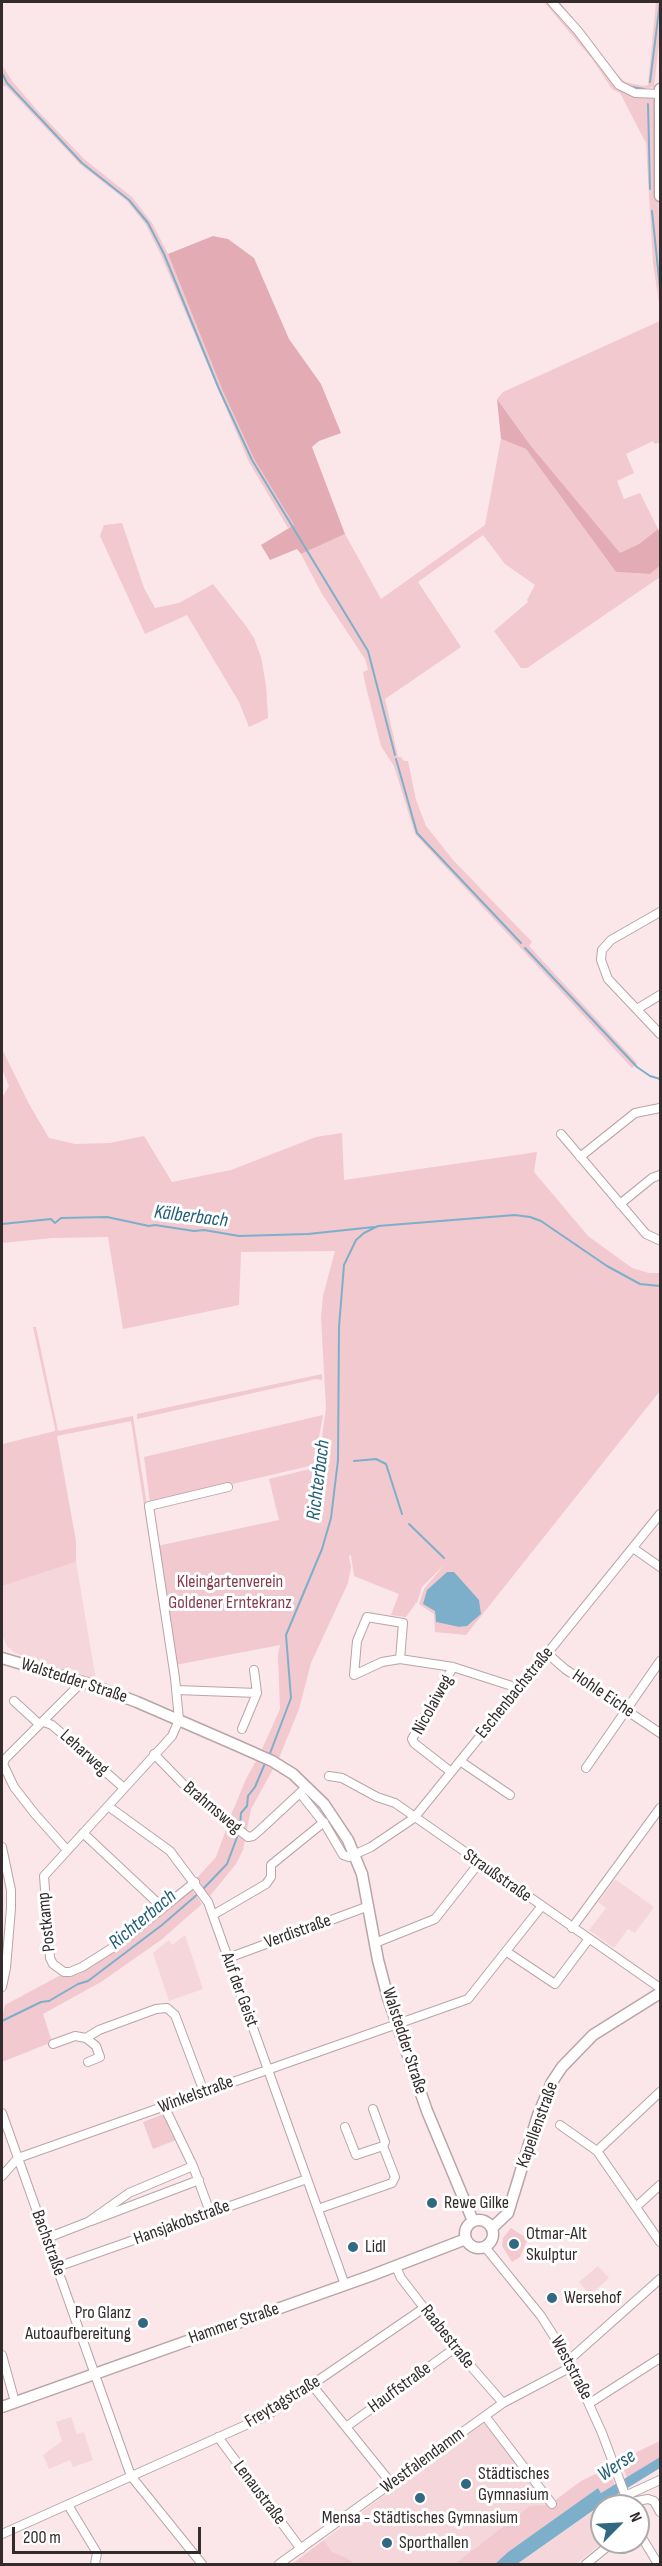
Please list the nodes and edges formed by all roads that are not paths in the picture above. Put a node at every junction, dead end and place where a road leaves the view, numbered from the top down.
1 (552, 2) edge
2 (660, 89) edge
3 (660, 94) edge
4 (660, 196) edge
5 (660, 912) edge
6 (660, 995) edge
7 (637, 1009) junction
8 (660, 1034) edge
9 (660, 1108) edge
10 (561, 1134) dead end
11 (580, 1157) junction
12 (660, 1175) edge
13 (620, 1204) junction
14 (658, 1240) dead end
15 (228, 1487) dead end
16 (660, 1514) edge
17 (633, 1548) junction
18 (660, 1568) edge
19 (548, 1654) junction
20 (2, 1658) edge
21 (400, 1659) junction
22 (660, 1661) edge
23 (453, 1667) junction
24 (254, 1670) dead end
25 (82, 1682) junction
26 (518, 1688) junction
27 (177, 1690) junction
28 (256, 1693) junction
29 (14, 1701) dead end
30 (627, 1710) junction
31 (179, 1720) junction
32 (41, 1723) junction
33 (242, 1729) dead end
34 (660, 1733) edge
35 (154, 1754) junction
36 (460, 1761) junction
37 (3, 1767) edge
38 (586, 1768) dead end
39 (450, 1772) junction
40 (329, 1776) dead end
41 (123, 1788) junction
42 (304, 1789) junction
43 (510, 1795) dead end
44 (108, 1806) junction
45 (660, 1808) edge
46 (414, 1818) junction
47 (324, 1822) junction
48 (83, 1833) junction
49 (2, 1847) edge
50 (67, 1850) junction
51 (355, 1856) junction
52 (479, 1863) junction
53 (196, 1884) junction
54 (369, 1906) junction
55 (542, 1907) junction
56 (163, 1908) junction
57 (213, 1915) junction
58 (572, 1928) junction
59 (6, 1931) edge
60 (588, 1940) junction
61 (375, 1943) junction
62 (507, 1952) junction
63 (228, 1958) junction
64 (2, 1987) edge
65 (660, 1991) edge
66 (397, 2024) junction
67 (86, 2038) junction
68 (53, 2044) dead end
69 (88, 2062) dead end
70 (267, 2069) junction
71 (204, 2092) junction
72 (660, 2092) edge
73 (164, 2106) junction
74 (374, 2109) dead end
75 (2, 2113) edge
76 (560, 2125) dead end
77 (345, 2127) dead end
78 (383, 2146) junction
79 (597, 2151) junction
80 (18, 2158) junction
81 (193, 2166) junction
82 (2, 2176) edge
83 (307, 2179) junction
84 (199, 2180) junction
85 (660, 2185) edge
86 (636, 2207) junction
87 (318, 2209) junction
88 (210, 2212) junction
89 (473, 2221) junction
90 (88, 2222) junction
91 (492, 2228) junction
92 (47, 2238) junction
93 (466, 2240) junction
94 (660, 2242) edge
95 (486, 2247) junction
96 (57, 2267) junction
97 (396, 2267) junction
98 (660, 2279) edge
99 (345, 2285) junction
100 (424, 2308) junction
101 (455, 2348) junction
102 (2, 2355) edge
103 (660, 2358) edge
104 (571, 2363) junction
105 (93, 2374) junction
106 (312, 2385) junction
107 (15, 2402) junction
108 (503, 2403) junction
109 (590, 2403) junction
110 (2, 2407) edge
111 (485, 2416) junction
112 (346, 2427) junction
113 (218, 2437) junction
114 (130, 2476) junction
115 (660, 2480) edge
116 (391, 2483) junction
117 (624, 2494) edge
118 (634, 2494) edge
119 (650, 2500) edge
120 (552, 2504) dead end
121 (68, 2505) junction
122 (660, 2512) edge
123 (2, 2534) edge
124 (301, 2549) junction
125 (650, 2551) edge
126 (599, 2554) edge
127 (95, 2565) edge
128 (202, 2565) edge
129 (279, 2565) edge
130 (586, 2565) edge
131 (658, 2565) edge

1 - 3 street
2 - 3 main road
3 - 4 main road
5 - 7 street
6 - 7 street
7 - 8 street
9 - 11 street
10 - 11 street
11 - 13 street
12 - 13 street
13 - 14 street
15 - 27 street
16 - 17 street, Eschenbachstraße
17 - 18 street
17 - 19 street, Eschenbachstraße
19 - 26 street, Eschenbachstraße
19 - 30 street, Hohle Eiche
20 - 25 main road, Walstedder Straße
21 - 21 street
21 - 23 street
22 - 30 street
23 - 26 street
23 - 39 street, Nicolaiweg
24 - 28 street
25 - 31 main road, Walstedder Straße
25 - 32 street
26 - 36 street, Eschenbachstraße
27 - 28 street
27 - 31 street
28 - 33 street
29 - 32 street, Leharweg
30 - 34 street, Hohle Eiche
30 - 38 street
31 - 35 street, Postkamp
31 - 42 main road, Walstedder Straße
32 - 37 street
32 - 41 street, Leharweg
35 - 41 street, Postkamp
35 - 42 street, Brahmsweg
36 - 39 street, Eschenbachstraße
36 - 43 street
37 - 50 street
39 - 46 street, Eschenbachstraße
40 - 46 street, Straußstraße
41 - 44 street, Postkamp
42 - 47 street, Walstedder Straße
42 - 51 main road, Walstedder Straße
44 - 48 street, Postkamp
44 - 53 street, Auf der Geist
45 - 58 street
46 - 51 street, Eschenbachstraße
46 - 52 street, Straußstraße
47 - 51 street, Walstedder Straße
47 - 57 street
48 - 50 street, Postkamp
48 - 56 street
49 - 59 street
50 - 56 street, Postkamp
51 - 54 main road, Walstedder Straße
52 - 55 street, Straußstraße
52 - 61 street
53 - 56 street, Postkamp
53 - 57 street, Auf der Geist
54 - 61 main road, Walstedder Straße
54 - 63 street, Verdistraße
55 - 58 street, Straußstraße
55 - 62 street, Winkelstraße
57 - 63 street, Auf der Geist
58 - 60 street, Straußstraße
59 - 64 street
60 - 62 street
60 - 65 street, Straußstraße
61 - 66 main road, Walstedder Straße
62 - 66 street, Winkelstraße
63 - 70 street, Auf der Geist
65 - 91 main road, Kapellenstraße
66 - 70 street, Winkelstraße
66 - 89 main road, Walstedder Straße
67 - 68 street
67 - 69 street
67 - 71 street
70 - 71 street, Winkelstraße
70 - 83 street, Auf der Geist
71 - 73 street, Winkelstraße
72 - 79 street
73 - 80 street, Winkelstraße
73 - 81 street
74 - 78 street
75 - 80 street, Bachstraße
76 - 79 street
77 - 78 street
78 - 87 street
79 - 86 street
80 - 82 street, Winkelstraße
80 - 92 street, Bachstraße
81 - 84 street
81 - 90 street
83 - 87 street, Auf der Geist
83 - 88 street, Hansjakobstraße
84 - 88 street
84 - 90 street
85 - 86 street
86 - 94 street
87 - 99 street, Auf der Geist
88 - 96 street, Hansjakobstraße
89 - 91 main road
89 - 93 main road
90 - 92 street
91 - 95 main road
92 - 96 street, Bachstraße
93 - 95 main road
93 - 97 main road, Hammer Straße
95 - 104 street, Weststraße
96 - 105 street, Bachstraße
97 - 99 main road, Hammer Straße
97 - 100 street, Raabestraße
98 - 104 street, Westfalendamm
99 - 105 main road, Hammer Straße
100 - 101 street, Raabestraße
100 - 106 street, Freytagstraße
101 - 108 street, Raabestraße
101 - 112 street, Hauffstraße
102 - 107 street
103 - 109 street
104 - 108 street, Westfalendamm
104 - 109 street, Weststraße
105 - 107 main road, Hammer Straße
105 - 114 street, Bachstraße
106 - 112 street
106 - 113 street, Freytagstraße
107 - 110 main road, Hammer Straße
108 - 111 street, Westfalendamm
109 - 117 street, Weststraße
111 - 116 street, Westfalendamm
111 - 120 street
112 - 116 street
113 - 114 street, Freytagstraße
113 - 124 street, Lenaustraße
114 - 121 street, Freytagstraße
114 - 128 street, Bachstraße
115 - 118 street
116 - 124 street, Westfalendamm
119 - 122 street
121 - 123 street, Freytagstraße
121 - 127 street
124 - 129 street, Westfalendamm
125 - 131 street
126 - 130 street

